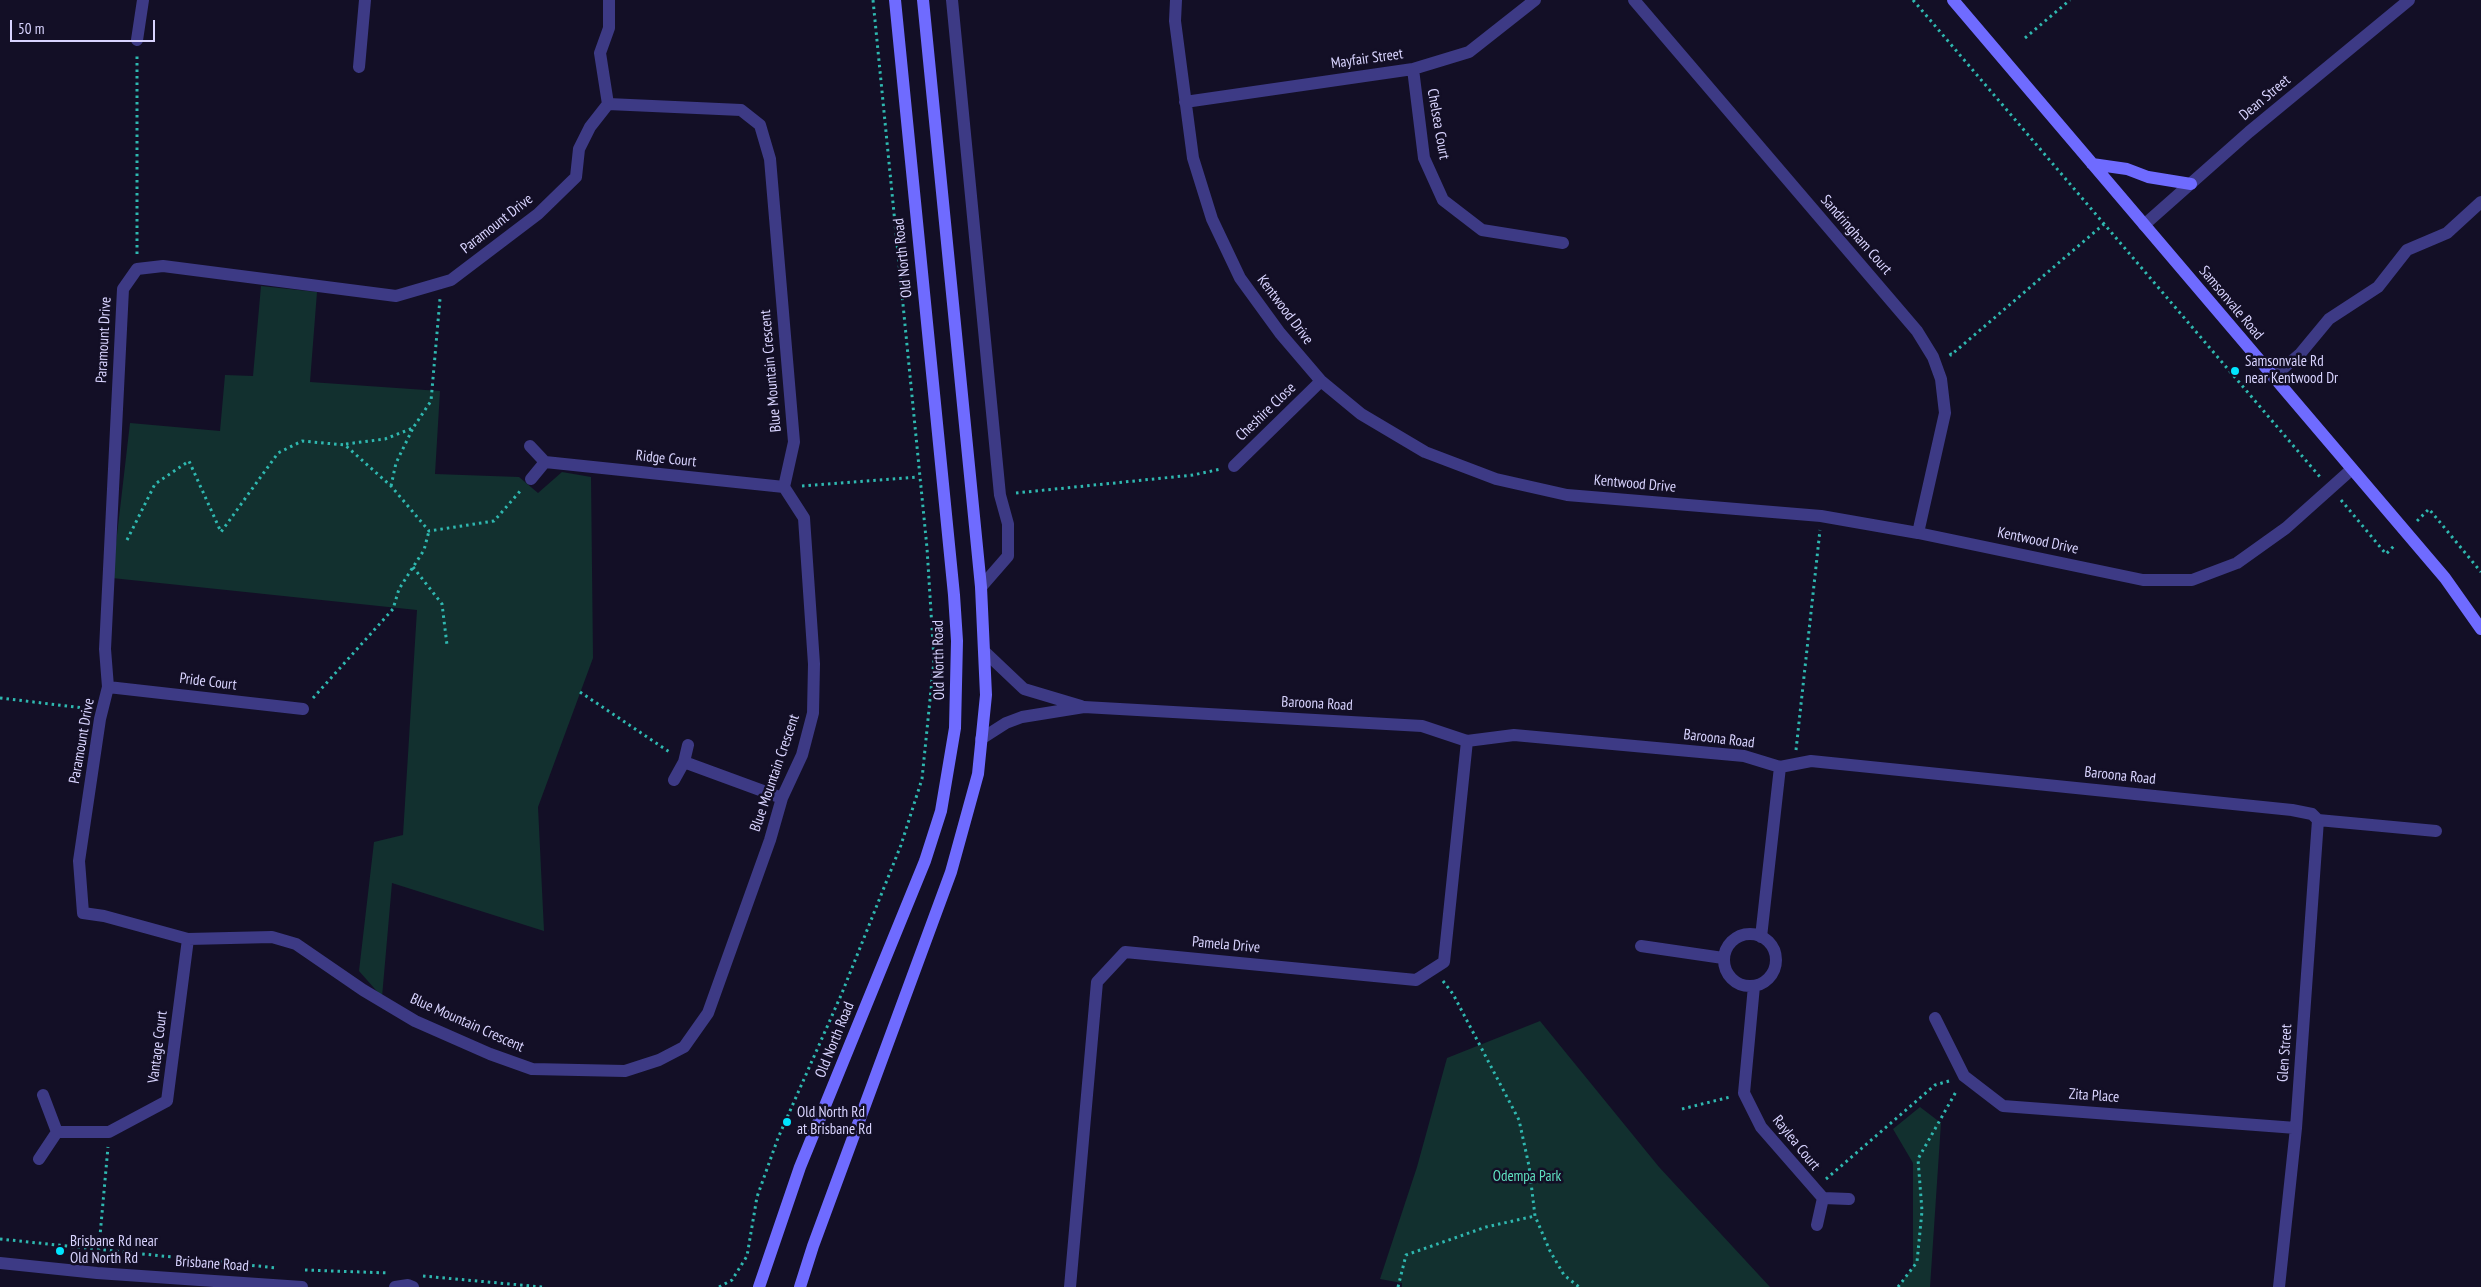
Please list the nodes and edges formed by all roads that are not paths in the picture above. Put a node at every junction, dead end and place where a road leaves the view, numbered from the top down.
1 (143, 0) edge
2 (365, 0) edge
3 (609, 0) edge
4 (895, 0) edge
5 (923, 0) edge
6 (952, 0) edge
7 (1176, 0) edge
8 (1535, 0) edge
9 (1634, 0) edge
10 (1953, 0) edge
11 (2409, 0) edge
12 (137, 40) road end
13 (359, 66) dead end
14 (1413, 69) junction
15 (1185, 102) junction
16 (608, 104) junction
17 (2092, 164) junction
18 (2191, 184) junction
19 (2481, 202) edge
20 (2144, 225) junction
21 (1563, 243) dead end
22 (2273, 377) junction
23 (1321, 381) junction
24 (530, 446) dead end
25 (545, 462) junction
26 (1234, 466) road end
27 (2352, 469) junction
28 (531, 479) road end
29 (784, 488) junction
30 (1918, 533) junction
31 (982, 587) junction
32 (2481, 629) edge
33 (986, 654) junction
34 (108, 687) junction
35 (1084, 707) junction
36 (303, 709) road end
37 (982, 740) junction
38 (1467, 741) junction
39 (688, 745) dead end
40 (684, 762) junction
41 (1780, 767) junction
42 (674, 780) dead end
43 (782, 798) junction
44 (2318, 820) junction
45 (2436, 831) dead end
46 (1761, 937) junction
47 (188, 939) junction
48 (1641, 946) dead end
49 (1723, 958) junction
50 (1754, 986) junction
51 (1935, 1018) dead end
52 (42, 1095) dead end
53 (2296, 1128) junction
54 (57, 1132) junction
55 (39, 1159) dead end
56 (1818, 1194) junction
57 (1848, 1199) dead end
58 (1817, 1225) dead end
59 (0, 1264) edge
60 (416, 1281) edge
61 (760, 1284) edge
62 (302, 1287) edge
63 (395, 1287) edge
64 (748, 1287) edge
65 (800, 1287) edge
66 (1070, 1287) edge
67 (2279, 1287) edge

1 - 12 street
2 - 13 street
3 - 16 street
4 - 61 main road, Old North Road
5 - 31 main road
6 - 31 street
7 - 15 street, Kentwood Drive
8 - 14 street, Mayfair Street
9 - 30 street, Sandringham Court
10 - 17 main road, Samsonvale Road
11 - 18 street, Dean Street
14 - 15 street, Mayfair Street
14 - 21 street, Chelsea Court
15 - 23 street, Kentwood Drive
16 - 29 street, Blue Mountain Crescent
16 - 34 street, Paramount Drive
17 - 18 main road
17 - 20 main road, Samsonvale Road
18 - 20 street, Dean Street
19 - 22 street
20 - 22 main road, Samsonvale Road
22 - 27 main road, Samsonvale Road
23 - 26 street, Cheshire Close
23 - 30 street, Kentwood Drive
24 - 25 street
25 - 28 street
25 - 29 street, Ridge Court
27 - 30 street, Kentwood Drive
27 - 32 main road, Samsonvale Road
29 - 43 street, Blue Mountain Crescent
31 - 33 main road
33 - 35 street, Baroona Road
33 - 37 main road
34 - 36 street, Pride Court
34 - 47 street, Paramount Drive
35 - 37 street, Baroona Road
35 - 38 street, Baroona Road
37 - 65 main road
38 - 41 street, Baroona Road
38 - 66 street, Pamela Drive
39 - 40 street
40 - 42 street
40 - 43 street
41 - 44 street, Baroona Road
41 - 46 street
43 - 47 street, Blue Mountain Crescent
44 - 45 street, Baroona Road
44 - 53 street, Glen Street
46 - 49 street
46 - 50 street
47 - 54 street, Vantage Court
48 - 49 street
49 - 50 street
50 - 56 street, Raylea Court
51 - 53 street, Zita Place
52 - 54 street
53 - 67 street, Glen Street
54 - 55 street
56 - 57 street
56 - 58 street
59 - 62 street, Brisbane Road
60 - 63 street
61 - 64 main road

